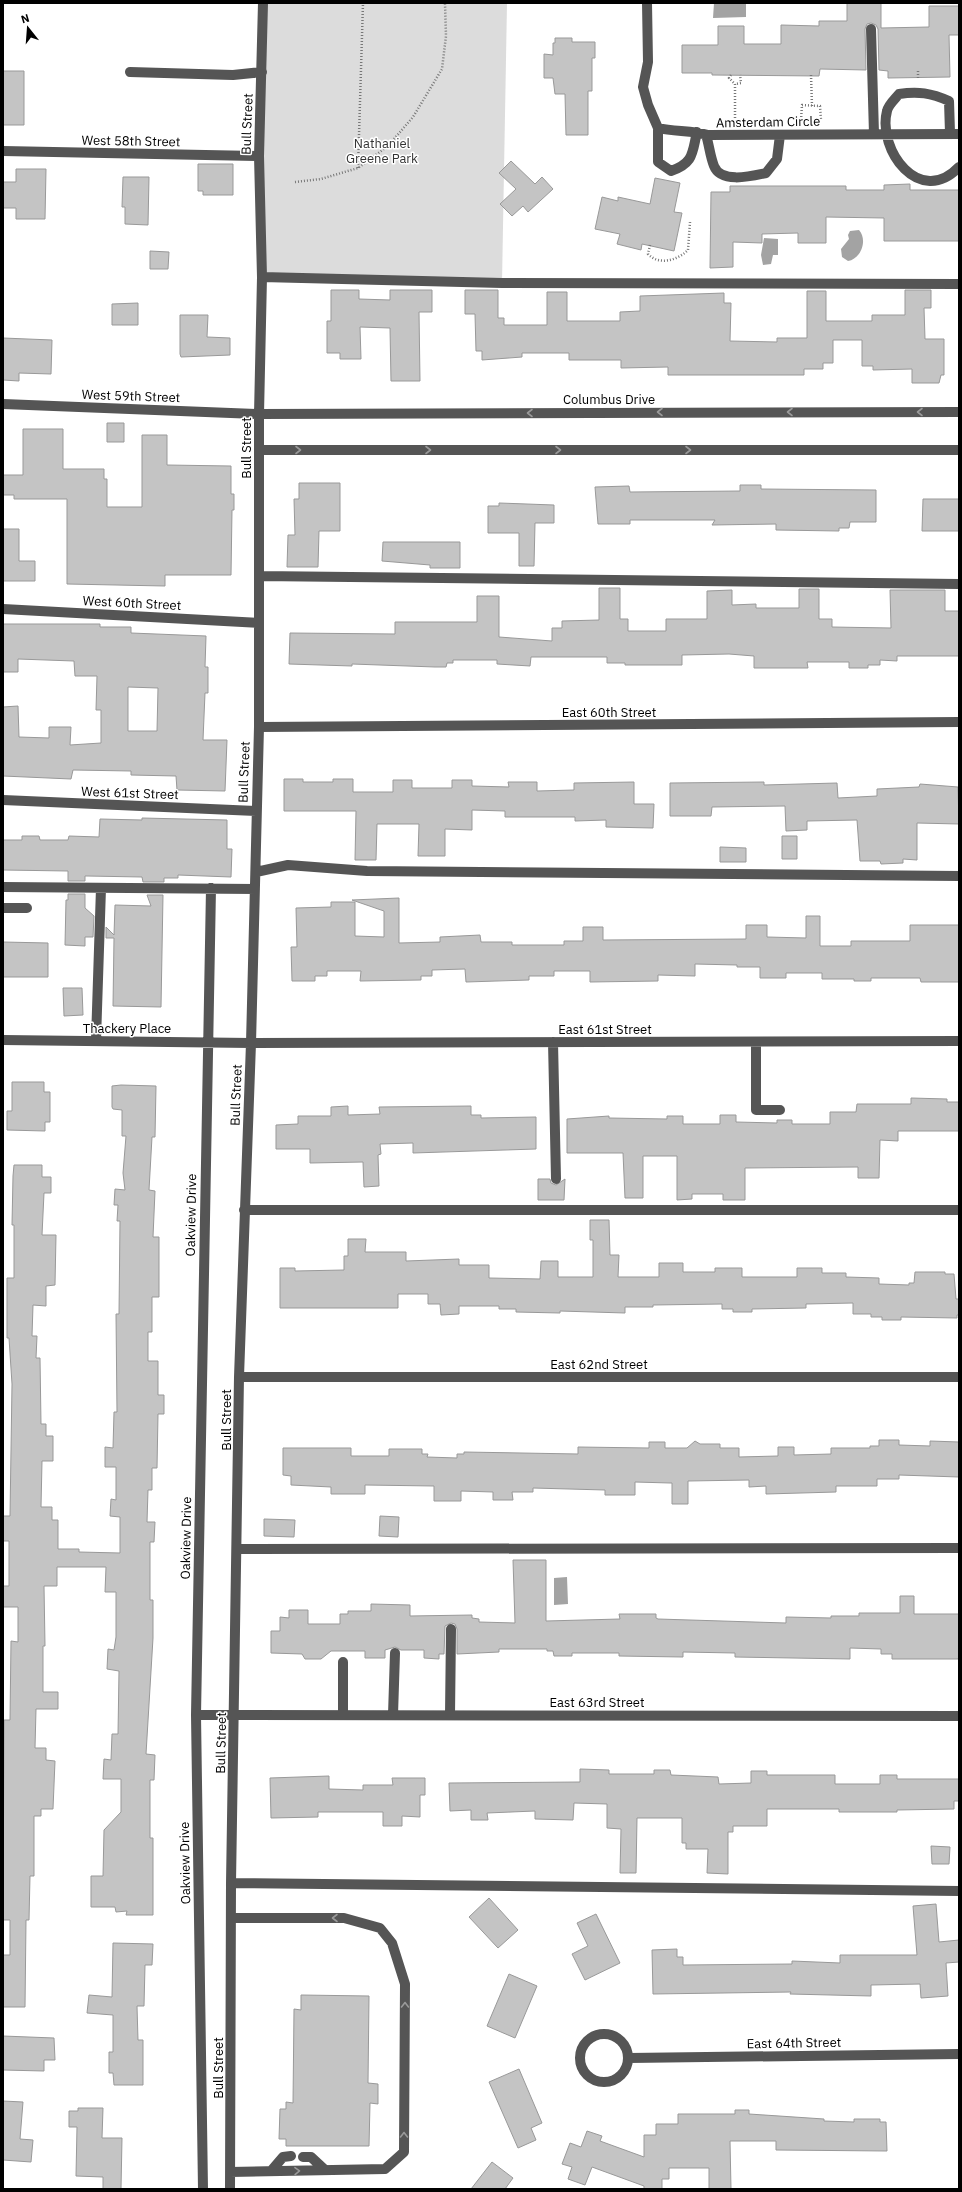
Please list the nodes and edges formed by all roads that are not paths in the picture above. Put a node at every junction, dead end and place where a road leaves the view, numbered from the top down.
1 (263, 3) edge
2 (647, 3) edge
3 (871, 30) dead end
4 (130, 72) dead end
5 (262, 72) junction
6 (658, 128) junction
7 (702, 133) junction
8 (885, 133) junction
9 (955, 133) edge
10 (780, 134) junction
11 (874, 134) junction
12 (3, 151) edge
13 (259, 156) junction
14 (959, 167) edge
15 (262, 277) junction
16 (959, 284) edge
17 (3, 404) edge
18 (959, 412) edge
19 (259, 414) junction
20 (259, 450) junction
21 (959, 450) edge
22 (259, 576) junction
23 (959, 584) edge
24 (3, 609) edge
25 (259, 623) junction
26 (959, 722) edge
27 (259, 727) junction
28 (3, 800) edge
29 (256, 811) junction
30 (256, 872) junction
31 (959, 876) edge
32 (3, 887) edge
33 (101, 888) junction
34 (211, 888) junction
35 (255, 889) junction
36 (3, 908) edge
37 (27, 908) dead end
38 (3, 1040) edge
39 (96, 1040) junction
40 (207, 1041) junction
41 (959, 1041) edge
42 (553, 1042) junction
43 (756, 1042) junction
44 (251, 1043) junction
45 (780, 1110) dead end
46 (556, 1179) dead end
47 (244, 1210) junction
48 (959, 1210) edge
49 (959, 1377) edge
50 (239, 1378) junction
51 (959, 1548) edge
52 (238, 1549) junction
53 (451, 1629) dead end
54 (395, 1653) dead end
55 (343, 1662) dead end
56 (196, 1715) junction
57 (235, 1715) junction
58 (343, 1715) junction
59 (393, 1715) junction
60 (450, 1715) junction
61 (959, 1716) edge
62 (231, 1882) junction
63 (959, 1891) edge
64 (231, 1918) junction
65 (959, 2054) edge
66 (629, 2058) junction
67 (291, 2156) dead end
68 (303, 2157) dead end
69 (325, 2170) junction
70 (230, 2172) junction
71 (271, 2172) junction
72 (203, 2189) edge
73 (230, 2189) edge

1 - 5 street, Bull Street
2 - 6 street
3 - 11 street
4 - 5 street
5 - 13 street, Bull Street
6 - 7 street, Amsterdam Circle
6 - 7 street
7 - 10 street, Amsterdam Circle
7 - 10 street
8 - 9 street, Amsterdam Circle
8 - 9 street
8 - 11 street, Amsterdam Circle
8 - 14 street
10 - 11 street, Amsterdam Circle
12 - 13 street, West 58th Street
13 - 15 street, Bull Street
15 - 16 street
15 - 19 street, Bull Street
17 - 19 street, West 59th Street
18 -> 19 street, Columbus Drive
19 - 20 street, Bull Street
20 -> 21 street
20 - 22 street, Bull Street
22 - 23 street
22 - 25 street, Bull Street
24 - 25 street, West 60th Street
25 - 27 street, Bull Street
26 - 27 street, East 60th Street
27 - 29 street, Bull Street
28 - 29 street, West 61st Street
29 - 30 street, Bull Street
30 - 31 street
30 - 35 street, Bull Street
32 - 33 street
33 - 34 street
33 - 39 street
34 - 35 street
34 - 40 street, Oakview Drive
35 - 44 street, Bull Street
36 - 37 street
38 - 39 street, Thackery Place
39 - 40 street, Thackery Place
40 - 44 street, Thackery Place
40 - 56 street, Oakview Drive
41 - 43 street, East 61st Street
42 - 43 street, East 61st Street
42 - 44 street, East 61st Street
42 - 46 street
43 - 45 street
44 - 47 street, Bull Street
47 - 48 street
47 - 50 street, Bull Street
49 - 50 street, East 62nd Street
50 - 52 street, Bull Street
51 - 52 street
52 - 57 street, Bull Street
53 - 60 street
54 - 59 street
55 - 58 street
56 - 57 street, East 63rd Street
56 - 72 street, Oakview Drive
57 - 58 street, East 63rd Street
57 - 62 street, Bull Street
58 - 59 street, East 63rd Street
59 - 60 street, East 63rd Street
60 - 61 street, East 63rd Street
62 - 63 street
62 - 64 street, Bull Street
69 -> 64 street
64 - 70 street, Bull Street
65 - 66 street, East 64th Street
66 - 66 street
67 - 71 street
68 - 69 street
71 -> 69 street
70 - 71 street
70 - 73 street, Bull Street

